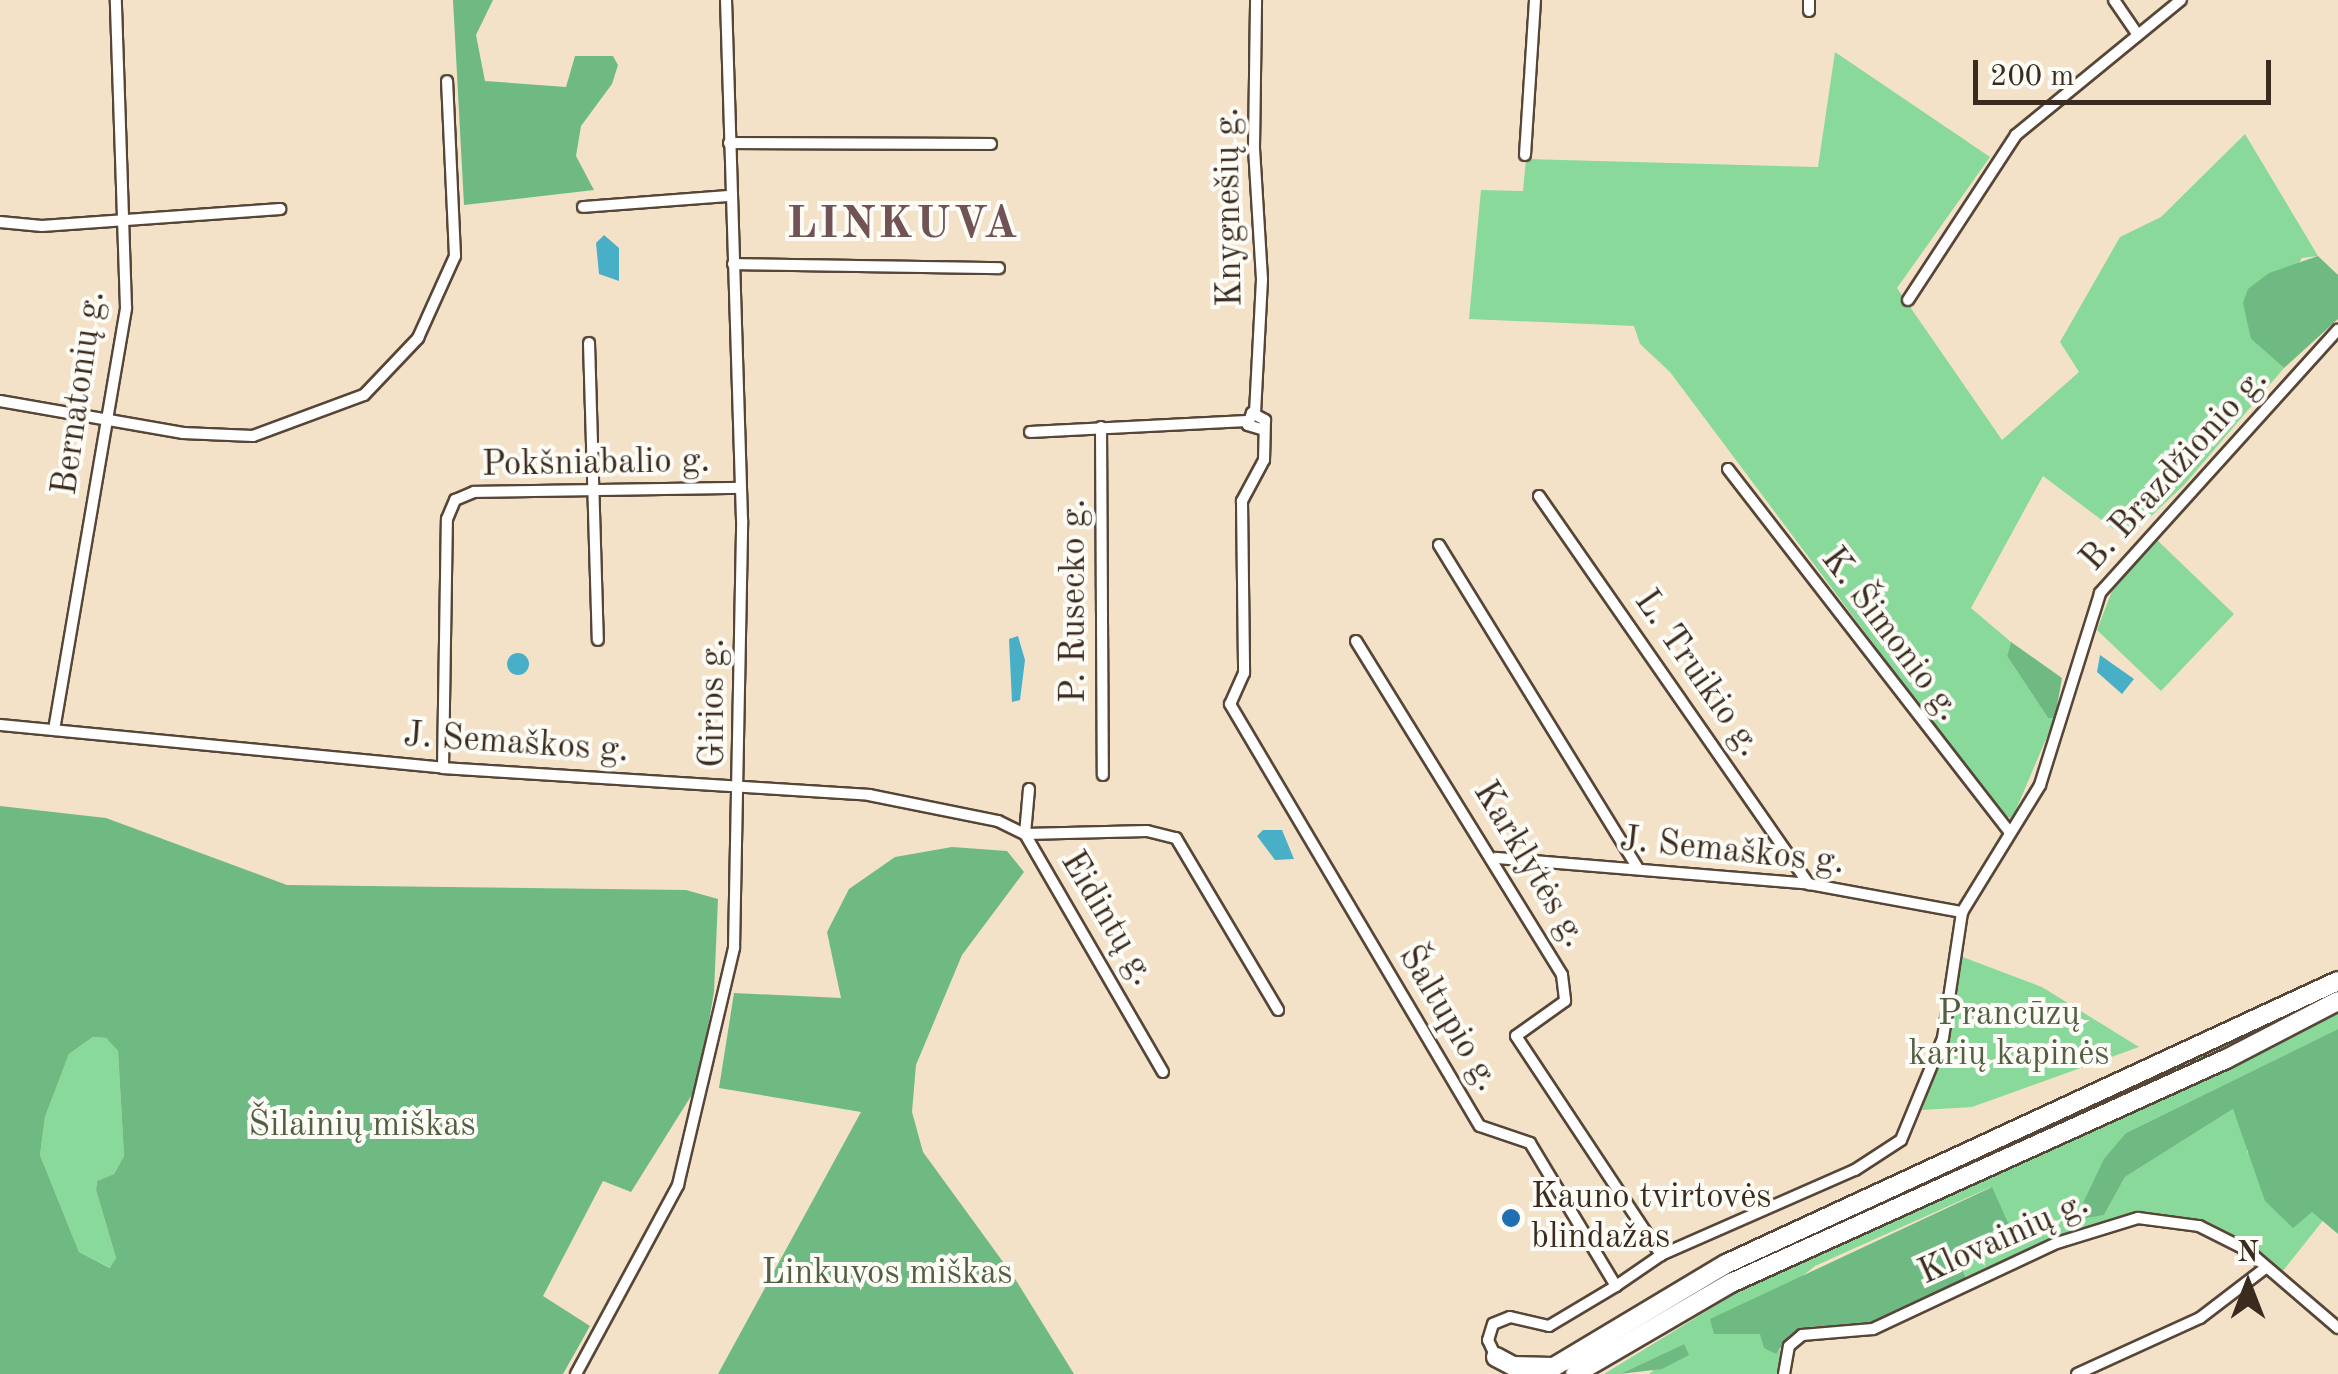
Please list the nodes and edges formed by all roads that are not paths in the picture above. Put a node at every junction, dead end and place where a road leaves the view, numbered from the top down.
1 (116, 0) edge
2 (726, 0) edge
3 (1256, 0) edge
4 (1535, 0) edge
5 (2114, 0) edge
6 (2181, 0) edge
7 (2138, 35) junction
8 (446, 81) dead end
9 (729, 142) junction
10 (992, 144) dead end
11 (1525, 155) dead end
12 (730, 196) junction
13 (583, 207) dead end
14 (280, 208) dead end
15 (0, 222) edge
16 (123, 222) junction
17 (732, 264) junction
18 (999, 268) dead end
19 (1908, 300) dead end
20 (2338, 330) edge
21 (590, 343) dead end
22 (0, 401) edge
23 (1251, 417) junction
24 (108, 418) junction
25 (1101, 426) junction
26 (1030, 432) dead end
27 (1728, 469) dead end
28 (740, 488) junction
29 (591, 492) junction
30 (1539, 496) dead end
31 (1439, 545) dead end
32 (598, 640) dead end
33 (1356, 641) dead end
34 (1230, 704) joint
35 (0, 724) edge
36 (54, 730) junction
37 (443, 768) junction
38 (1103, 774) dead end
39 (742, 782) junction
40 (1029, 789) dead end
41 (2010, 833) junction
42 (1025, 834) junction
43 (1496, 858) junction
44 (1638, 869) junction
45 (1809, 884) junction
46 (1962, 912) junction
47 (2338, 980) edge
48 (2338, 1001) edge
49 (1278, 1010) dead end
50 (1163, 1072) dead end
51 (1661, 1255) junction
52 (2264, 1270) junction
53 (1616, 1286) junction
54 (2338, 1328) edge
55 (1623, 1343) junction
56 (1498, 1366) edge
57 (1548, 1370) edge
58 (576, 1374) edge
59 (1575, 1374) edge
60 (1600, 1374) edge
61 (1784, 1374) edge
62 (2077, 1374) edge

1 - 16 street, Bernatonių g.
2 - 9 street, Girios g.
3 - 23 street, Knygnešių g.
4 - 11 street
5 - 7 street
6 - 7 street
7 - 19 street
8 - 24 street
9 - 10 street
9 - 12 street, Girios g.
12 - 13 street
12 - 17 street, Girios g.
14 - 16 street
15 - 16 street
16 - 24 street, Bernatonių g.
17 - 18 street
17 - 28 street, Girios g.
20 - 41 street, B. Brazdžionio g.
21 - 29 street
22 - 24 street
23 - 25 street
23 - 34 street, Knygnešių g.
24 - 36 street, Bernatonių g.
25 - 26 street
25 - 38 street, P. Rusecko g.
27 - 41 street, K. Šimonio g.
28 - 29 street, Pokšniabalio g.
28 - 39 street, Girios g.
29 - 32 street
29 - 37 street, Pokšniabalio g.
30 - 45 street, L. Truikio g.
31 - 44 street
33 - 43 street, Karklytės g.
34 - 53 street, Šaltupio g.
35 - 36 street, J. Semaškos g.
36 - 37 street, J. Semaškos g.
37 - 39 street, J. Semaškos g.
39 - 42 street, J. Semaškos g.
39 - 58 street, Girios g.
40 - 42 street, Eidintų g.
41 - 46 street, B. Brazdžionio g.
42 - 49 street
42 - 50 street, Eidintų g.
43 - 44 street, J. Semaškos g.
43 - 51 street, Karklytės g.
44 - 45 street, J. Semaškos g.
45 - 46 street, J. Semaškos g.
46 - 51 street, B. Brazdžionio g.
47 - 57 highway
48 - 55 highway
51 - 53 street, B. Brazdžionio g.
52 - 54 street, Klovainių g.
52 - 61 street, Klovainių g.
52 - 62 street
53 - 56 street
55 - 59 highway
55 - 60 highway
56 - 57 highway

